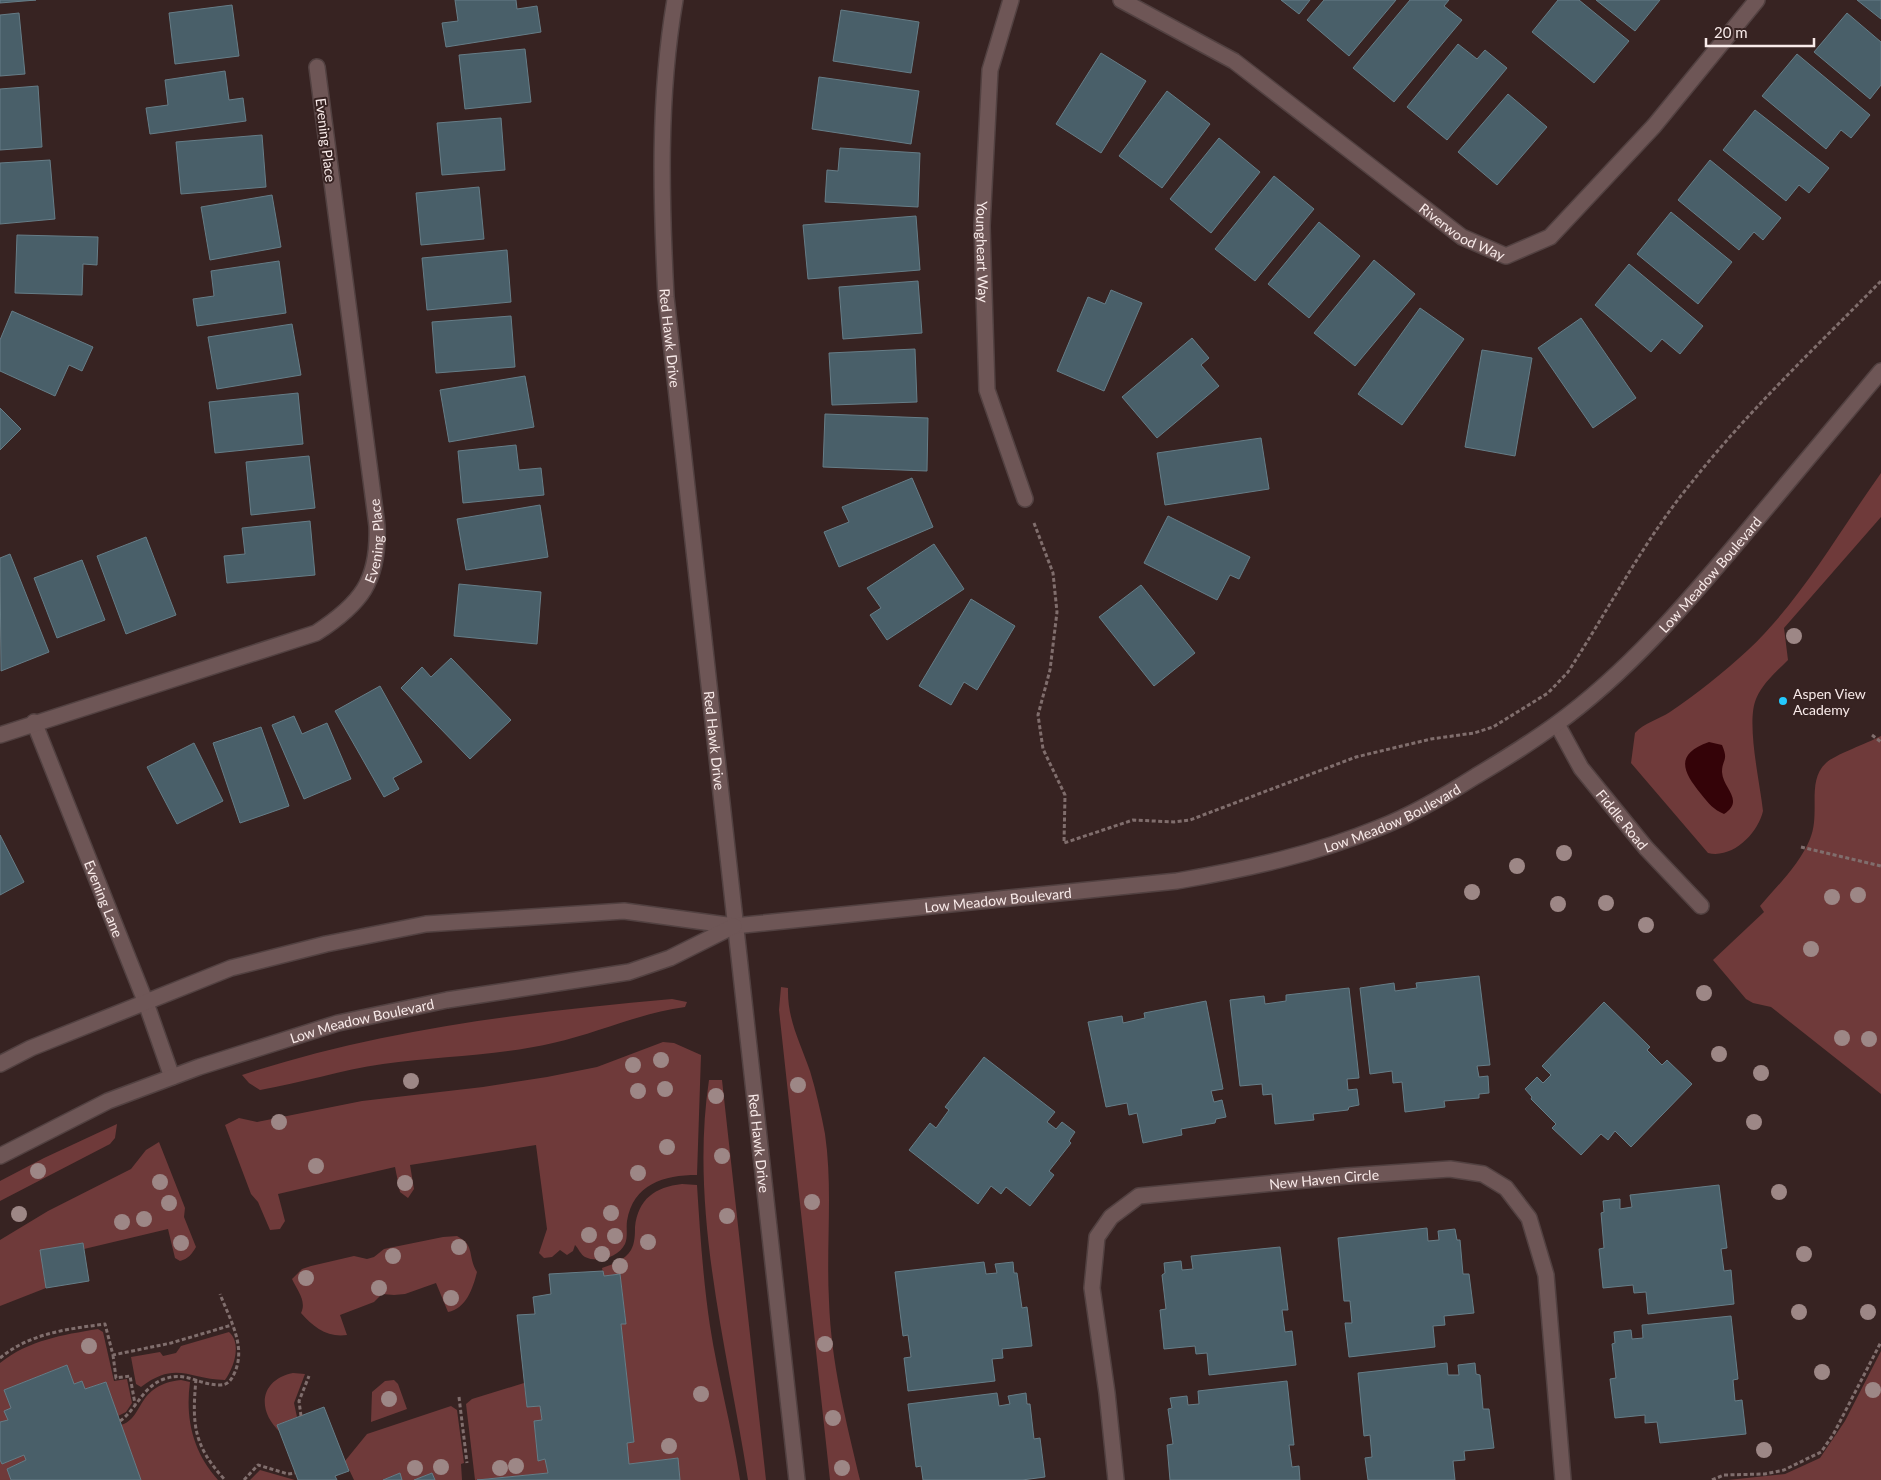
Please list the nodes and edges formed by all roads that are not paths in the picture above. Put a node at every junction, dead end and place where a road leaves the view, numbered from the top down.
1 (675, 0) edge
2 (1011, 0) edge
3 (1121, 0) edge
4 (1757, 0) edge
5 (316, 68) dead end
6 (1881, 371) edge
7 (1025, 499) road end
8 (34, 722) junction
9 (1557, 724) junction
10 (0, 735) edge
11 (1701, 906) dead end
12 (734, 926) junction
13 (146, 1003) junction
14 (0, 1064) edge
15 (172, 1077) junction
16 (0, 1156) edge
17 (796, 1480) edge
18 (1116, 1480) edge
19 (1564, 1480) edge

1 - 12 street, Red Hawk Drive
2 - 7 street, Youngheart Way
3 - 4 street, Riverwood Way
5 - 8 street, Evening Place
6 - 9 street, Low Meadow Boulevard
8 - 10 street, Evening Place
8 - 13 street, Evening Lane
9 - 11 street, Fiddle Road
9 - 12 street, Low Meadow Boulevard
12 - 13 street, Low Meadow Boulevard
12 - 15 street, Low Meadow Boulevard
12 - 17 street, Red Hawk Drive
13 - 14 street, Low Meadow Boulevard
13 - 15 street, Evening Lane
15 - 16 street, Low Meadow Boulevard
18 - 19 street, New Haven Circle

